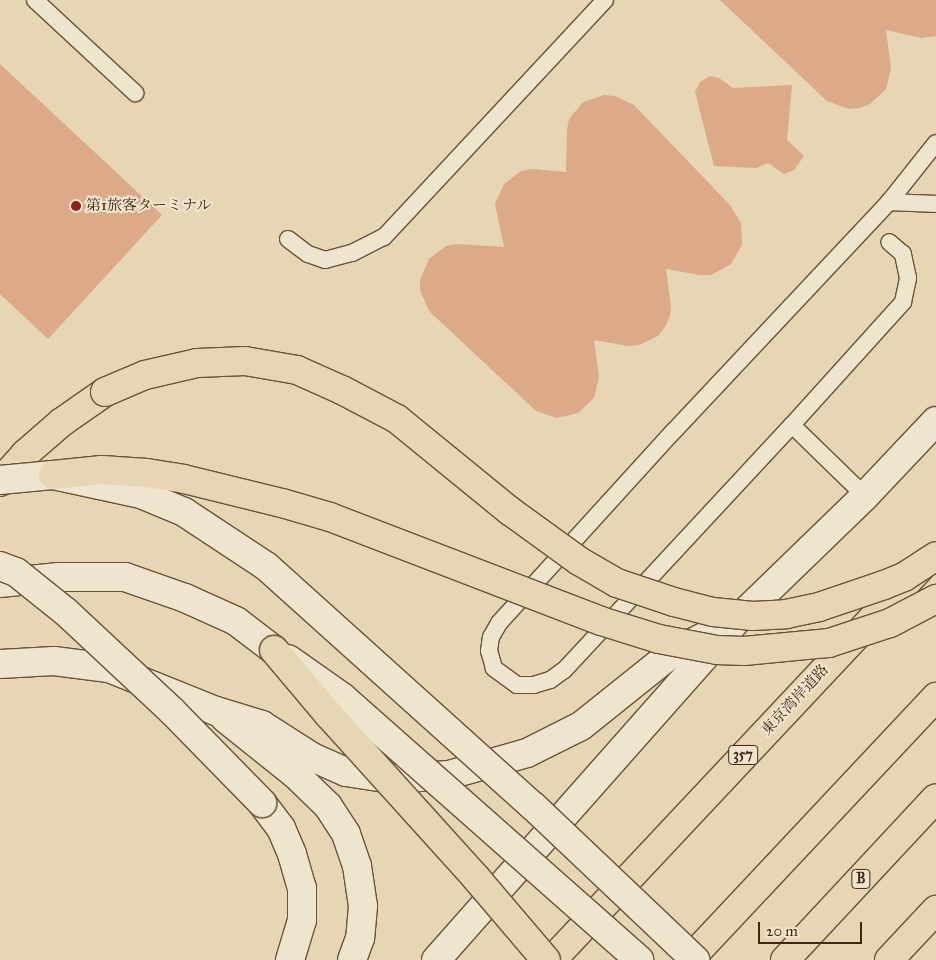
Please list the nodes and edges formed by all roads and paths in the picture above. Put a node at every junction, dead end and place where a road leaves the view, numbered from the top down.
1 (35, 0) edge
2 (605, 0) edge
3 (135, 93) dead end
4 (936, 143) edge
5 (889, 202) junction
6 (936, 204) edge
7 (288, 239) dead end
8 (889, 242) dead end
9 (936, 421) edge
10 (792, 425) junction
11 (53, 476) junction
12 (0, 481) edge
13 (865, 496) junction
14 (936, 550) edge
15 (936, 556) edge
16 (0, 566) edge
17 (0, 584) edge
18 (936, 599) edge
19 (738, 619) junction
20 (274, 650) junction
21 (0, 664) edge
22 (936, 697) edge
23 (216, 711) junction
24 (936, 798) edge
25 (936, 910) edge
26 (290, 960) edge
27 (352, 960) edge
28 (436, 960) edge
29 (546, 960) edge
30 (552, 960) edge
31 (639, 960) edge
32 (689, 960) edge
33 (695, 960) edge
34 (785, 960) edge
35 (890, 960) edge

1 - 3 lane
2 - 7 lane
4 - 5 lane
5 - 6 lane
5 - 10 lane
8 - 10 lane
9 - 13 street
10 - 13 lane
11 - 12 street, bridge
11 - 18 highway, bridge
11 - 33 street, bridge
12 - 15 highway, bridge
13 - 19 street
14 - 30 highway, 東京湾岸道路 / 357
16 - 26 street, bridge
17 - 20 street
19 - 23 street
19 - 28 street
20 - 29 highway, bridge
20 - 31 street, bridge
21 - 23 street
22 - 32 highway
23 - 27 street
24 - 34 highway, B
25 - 35 highway

